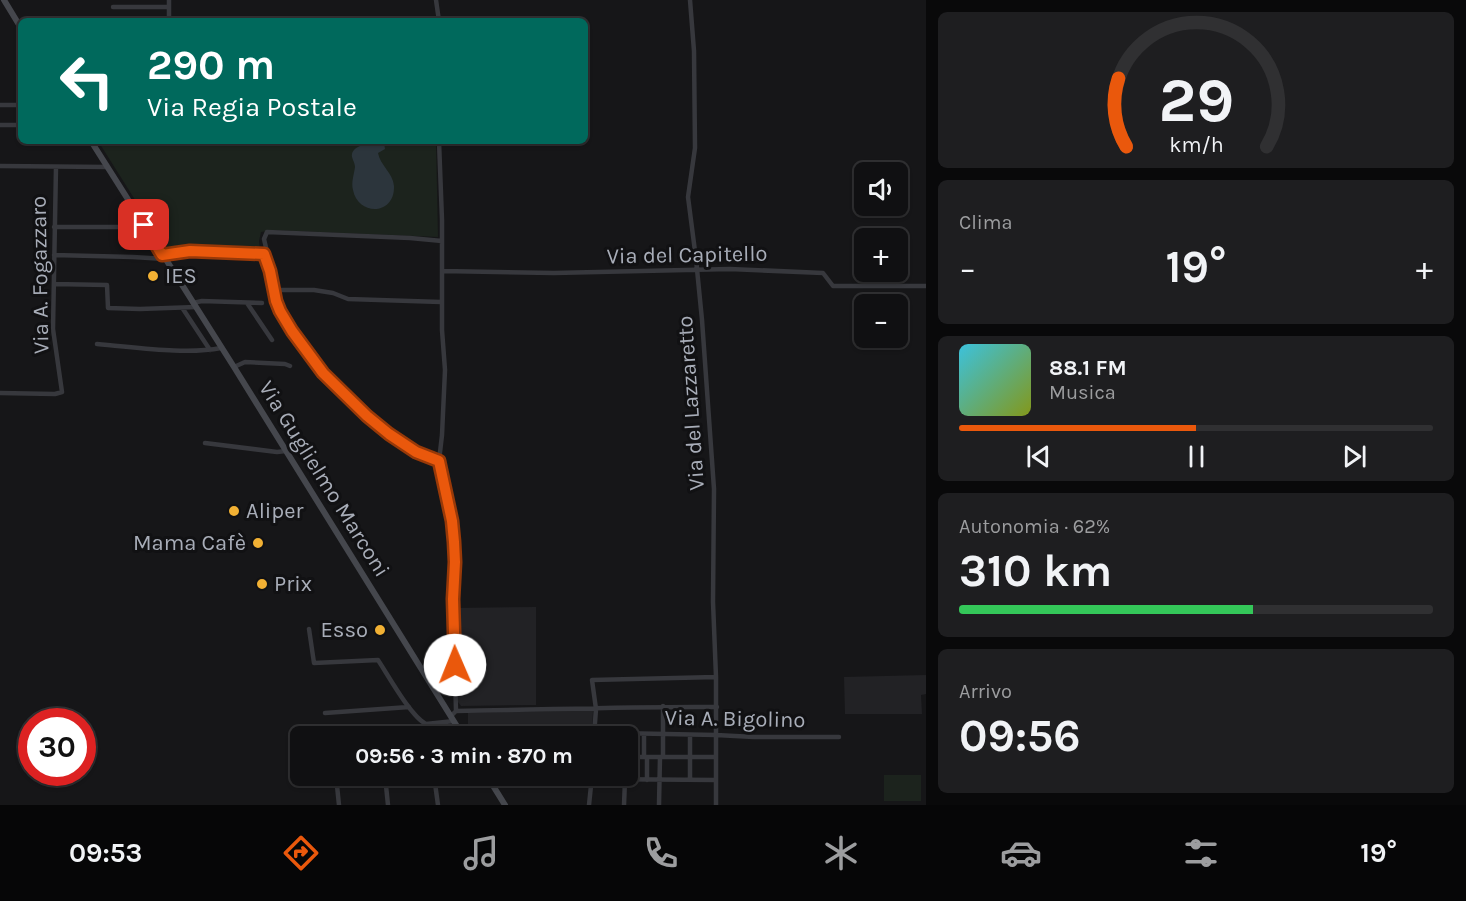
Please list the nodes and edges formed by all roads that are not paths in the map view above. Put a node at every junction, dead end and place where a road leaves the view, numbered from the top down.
1 (4, 0) edge
2 (169, 0) edge
3 (436, 0) edge
4 (690, 0) edge
5 (113, 7) dead end
6 (169, 7) junction
7 (170, 18) edge
8 (439, 18) edge
9 (18, 23) edge
10 (0, 105) edge
11 (18, 105) edge
12 (0, 125) edge
13 (18, 125) edge
14 (93, 144) edge
15 (439, 144) edge
16 (0, 166) edge
17 (56, 167) junction
18 (107, 167) junction
19 (144, 225) junction
20 (54, 227) junction
21 (442, 242) junction
22 (264, 254) junction
23 (54, 255) junction
24 (164, 257) junction
25 (697, 269) junction
26 (442, 271) junction
27 (54, 284) junction
28 (926, 286) edge
29 (273, 290) junction
30 (247, 303) junction
31 (262, 303) dead end
32 (441, 303) junction
33 (194, 305) junction
34 (183, 309) junction
35 (272, 340) dead end
36 (97, 344) dead end
37 (221, 348) junction
38 (210, 350) junction
39 (290, 366) dead end
40 (234, 367) junction
41 (0, 393) edge
42 (205, 443) dead end
43 (286, 451) junction
44 (439, 461) junction
45 (309, 629) dead end
46 (716, 677) junction
47 (663, 706) junction
48 (410, 707) junction
49 (717, 707) junction
50 (596, 709) junction
51 (456, 711) junction
52 (325, 713) dead end
53 (452, 719) junction
54 (426, 724) joint
55 (457, 726) edge
56 (595, 726) edge
57 (638, 734) edge
58 (644, 734) junction
59 (663, 734) junction
60 (690, 735) junction
61 (716, 735) junction
62 (839, 737) dead end
63 (638, 757) edge
64 (645, 757) junction
65 (662, 757) junction
66 (690, 757) junction
67 (716, 757) junction
68 (638, 780) edge
69 (647, 780) junction
70 (660, 780) junction
71 (690, 780) junction
72 (716, 780) junction
73 (337, 786) edge
74 (386, 786) edge
75 (435, 786) edge
76 (493, 786) edge
77 (590, 786) edge
78 (626, 786) edge
79 (339, 805) edge
80 (388, 805) edge
81 (438, 805) edge
82 (505, 805) edge
83 (589, 805) edge
84 (624, 805) edge
85 (659, 805) edge
86 (716, 805) edge

1 - 9 street
2 - 6 street
3 - 8 street
4 - 25 street, Via del Lazzaretto
5 - 6 street
6 - 7 street
10 - 11 street
12 - 13 street
14 - 18 street, Via Guglielmo Marconi
15 - 21 street
16 - 17 street
17 - 18 street
17 - 20 street, Via A. Fogazzaro
18 - 19 street, Via Guglielmo Marconi
19 - 20 street
19 - 24 street, Via Guglielmo Marconi
20 - 23 street, Via A. Fogazzaro
21 - 22 street
21 - 26 street
22 - 24 street
22 - 29 street
23 - 24 street
23 - 27 street, Via A. Fogazzaro
24 - 33 street, Via Guglielmo Marconi
25 - 26 street, Via del Capitello
25 - 28 street, Via del Capitello
25 - 46 street, Via del Lazzaretto
26 - 32 street
27 - 34 street
27 - 41 street, Via A. Fogazzaro
29 - 32 street
29 - 44 street
30 - 31 street
30 - 33 street
30 - 35 street
32 - 44 street
33 - 34 street
33 - 37 street, Via Guglielmo Marconi
34 - 38 street
36 - 38 street
37 - 38 street
37 - 40 street, Via Guglielmo Marconi
39 - 40 street, Via Guglielmo Marconi
40 - 43 street, Via Guglielmo Marconi
42 - 43 street
43 - 53 street, Via Guglielmo Marconi
44 - 51 street
45 - 48 street
46 - 49 street, Via del Lazzaretto
46 - 50 street
47 - 49 street
47 - 50 street
47 - 59 street
48 - 52 street
48 - 54 street
49 - 61 street, Via del Lazzaretto
50 - 51 street
50 - 56 street
51 - 53 street
53 - 54 street
53 - 55 street, Via Guglielmo Marconi
57 - 58 street, Via A. Bigolino
58 - 59 street, Via A. Bigolino
58 - 64 street
59 - 60 street, Via A. Bigolino
59 - 65 street
60 - 61 street, Via A. Bigolino
60 - 66 street
61 - 62 street, Via A. Bigolino
61 - 67 street, Via del Lazzaretto
63 - 64 street
64 - 65 street
64 - 69 street
65 - 66 street
65 - 70 street
66 - 67 street
66 - 71 street
67 - 72 street, Via del Lazzaretto
68 - 69 street
69 - 70 street
70 - 71 street
70 - 85 street
71 - 72 street
72 - 86 street, Via del Lazzaretto
73 - 79 street
74 - 80 street
75 - 81 street
76 - 82 street
77 - 83 street
78 - 84 street

